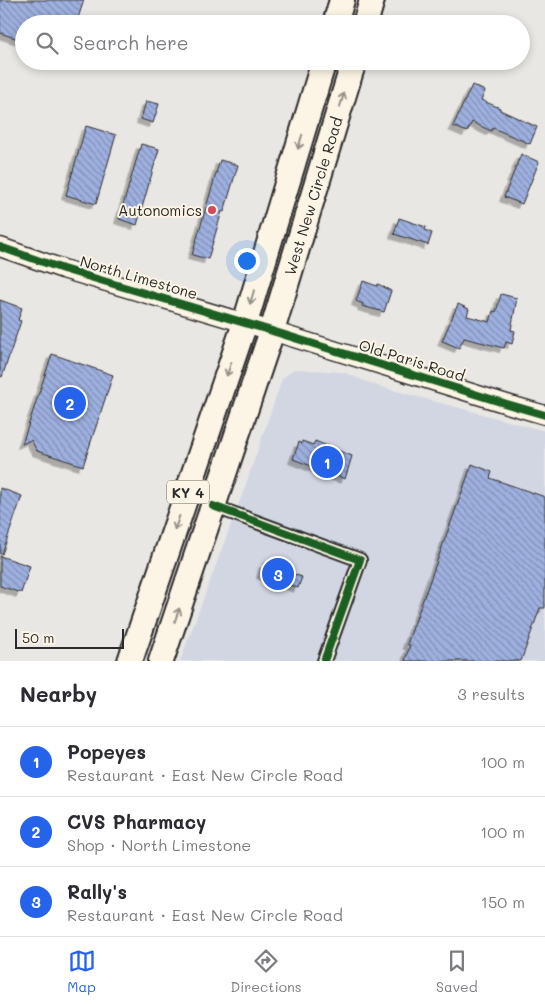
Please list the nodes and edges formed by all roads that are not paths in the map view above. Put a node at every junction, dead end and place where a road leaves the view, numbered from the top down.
1 (342, 0) edge
2 (372, 0) edge
3 (338, 15) edge
4 (368, 15) edge
5 (321, 70) edge
6 (351, 70) edge
7 (0, 247) edge
8 (244, 323) junction
9 (272, 331) junction
10 (545, 415) edge
11 (213, 506) junction
12 (130, 661) edge
13 (161, 661) edge
14 (324, 661) edge

1 - 3 highway
2 - 4 highway
5 -> 8 highway, West New Circle Road / KY 4
9 -> 6 highway, West New Circle Road / KY 4
7 - 8 street, North Limestone
8 - 9 street, North Limestone
8 -> 12 highway, KY 4
9 - 10 street, Old Paris Road
9 - 11 highway, KY 4
13 -> 11 highway, KY 4
11 - 14 street

